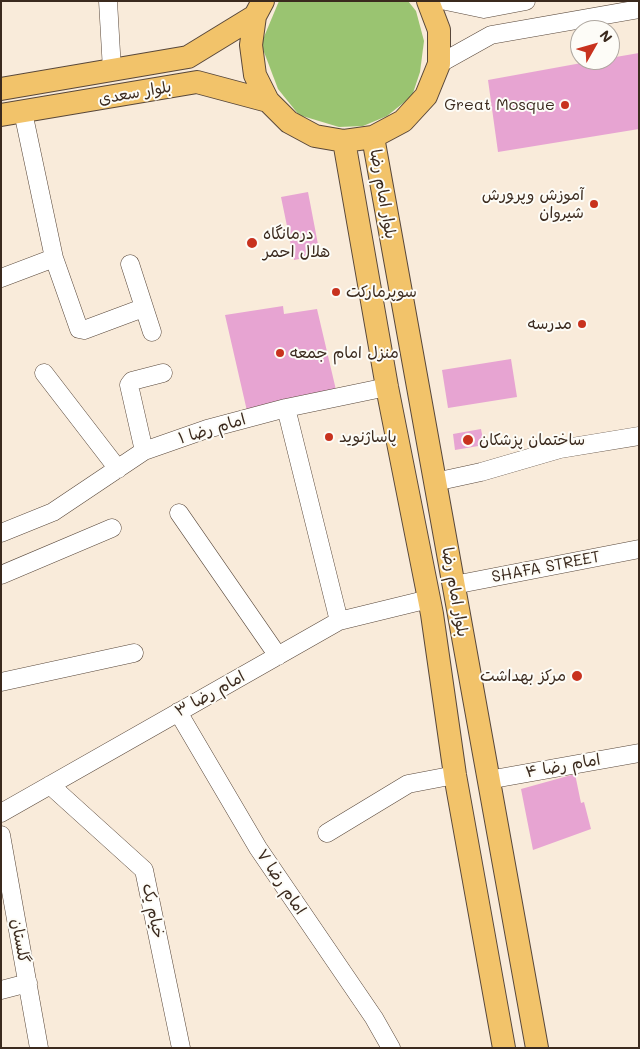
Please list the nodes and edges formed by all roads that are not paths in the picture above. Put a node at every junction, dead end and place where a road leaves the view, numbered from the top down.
1 (108, 1) edge
2 (428, 1) edge
3 (446, 1) edge
4 (526, 1) edge
5 (259, 9) edge
6 (639, 9) edge
7 (439, 64) junction
8 (112, 70) junction
9 (1, 89) edge
10 (268, 101) junction
11 (12, 114) edge
12 (373, 137) junction
13 (344, 141) junction
14 (54, 258) junction
15 (130, 264) dead end
16 (1, 278) edge
17 (143, 308) junction
18 (152, 332) dead end
19 (44, 373) dead end
20 (163, 373) dead end
21 (387, 387) junction
22 (286, 408) junction
23 (639, 436) edge
24 (144, 451) junction
25 (118, 469) junction
26 (435, 482) junction
27 (179, 513) dead end
28 (112, 528) dead end
29 (1, 534) edge
30 (639, 549) edge
31 (1, 576) edge
32 (454, 585) junction
33 (429, 599) junction
34 (339, 622) junction
35 (134, 653) dead end
36 (278, 656) junction
37 (1, 682) edge
38 (178, 712) junction
39 (639, 753) edge
40 (455, 775) junction
41 (488, 780) junction
42 (50, 785) junction
43 (1, 813) edge
44 (327, 833) dead end
45 (2, 838) edge
46 (28, 983) junction
47 (1, 990) edge
48 (39, 1048) edge
49 (181, 1048) edge
50 (391, 1048) edge
51 (504, 1048) edge
52 (537, 1048) edge

1 - 8 street
2 - 7 main road
3 - 4 street
5 - 8 main road, بلوار سعدی
5 - 10 main road
6 - 7 street
7 - 12 main road
8 - 9 main road, بلوار سعدی
10 - 11 main road, بلوار سعدی
10 - 13 main road
11 - 14 street
12 - 13 main road
12 - 26 main road, بلوار امام رضا
13 - 21 main road, بلوار امام رضا
14 - 16 street
14 - 17 street
15 - 17 street
17 - 18 street
19 - 25 street
20 - 24 street
21 - 22 street, امام رضا ۱
21 - 33 main road, بلوار امام رضا
22 - 24 street, امام رضا ۱
22 - 34 street
23 - 26 street
24 - 25 street, امام رضا ۱
25 - 29 street, امام رضا ۱
26 - 32 main road, بلوار امام رضا
27 - 36 street
28 - 31 street
30 - 32 street, SHAFA STREET
32 - 41 main road, بلوار امام رضا
33 - 34 street, امام رضا ۳
33 - 40 main road, بلوار امام رضا
34 - 36 street, امام رضا ۳
35 - 37 street
36 - 38 street, امام رضا ۳
38 - 42 street, امام رضا ۳
38 - 50 street, امام رضا ۷
39 - 41 street, امام رضا ۴
40 - 44 street
40 - 51 main road, بلوار امام رضا
41 - 52 main road, بلوار امام رضا
42 - 43 street, امام رضا ۳
42 - 49 street, خیام یک
45 - 46 street, گلستان
46 - 47 street
46 - 48 street, گلستان

